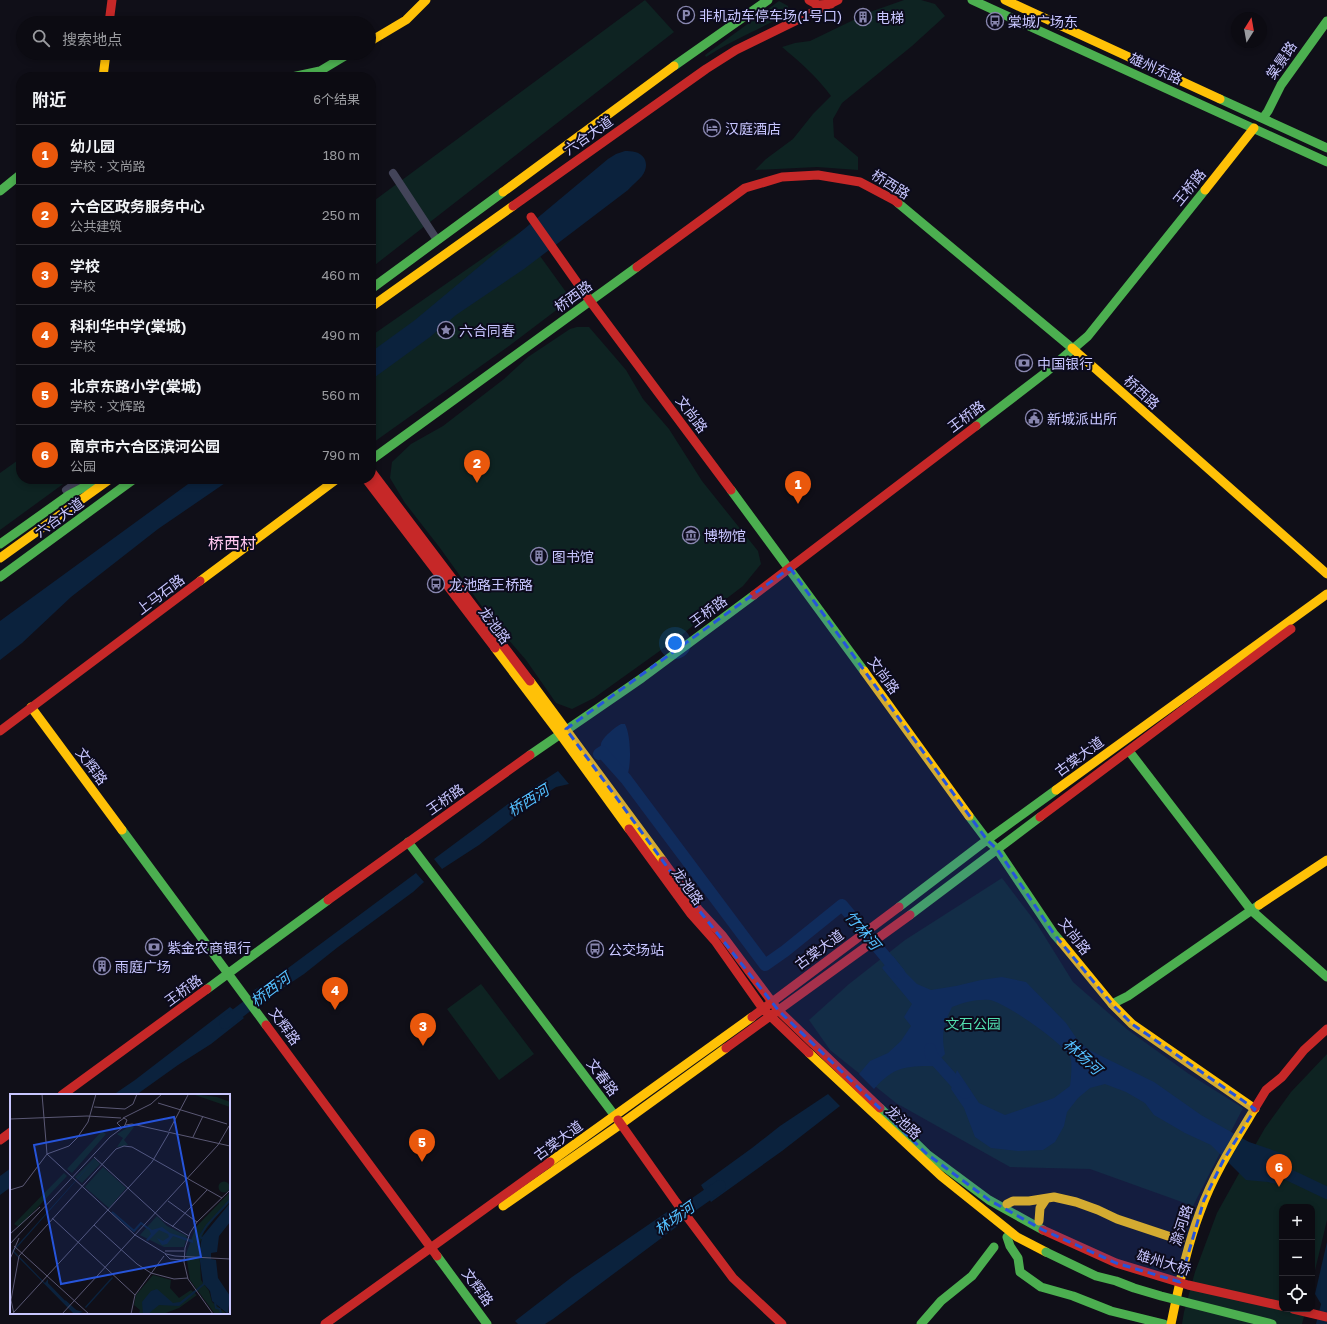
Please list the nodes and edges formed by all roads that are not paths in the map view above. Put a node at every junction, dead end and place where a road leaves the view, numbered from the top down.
1 (112, 0) edge
2 (426, 0) edge
3 (768, 0) edge
4 (809, 0) edge
5 (972, 0) edge
6 (1005, 0) edge
7 (835, 2) edge
8 (110, 16) edge
9 (1327, 21) edge
10 (376, 38) edge
11 (105, 60) edge
12 (338, 60) edge
13 (104, 72) edge
14 (315, 72) edge
15 (1263, 118) junction
16 (1254, 128) junction
17 (1327, 148) edge
18 (1327, 162) edge
19 (393, 173) dead end
20 (16, 178) edge
21 (0, 191) edge
22 (530, 217) dead end
23 (437, 240) junction
24 (376, 285) edge
25 (590, 301) junction
26 (376, 303) edge
27 (1073, 349) junction
28 (376, 456) edge
29 (376, 478) edge
30 (75, 484) edge
31 (92, 484) edge
32 (103, 484) edge
33 (127, 484) edge
34 (330, 484) edge
35 (370, 484) edge
36 (0, 537) edge
37 (0, 544) edge
38 (0, 558) edge
39 (790, 568) junction
40 (1327, 574) edge
41 (0, 577) edge
42 (1327, 594) edge
43 (1327, 602) edge
44 (31, 707) junction
45 (0, 730) edge
46 (563, 732) junction
47 (1129, 751) junction
48 (987, 840) junction
49 (408, 842) junction
50 (997, 849) junction
51 (1327, 860) edge
52 (1251, 910) junction
53 (229, 973) junction
54 (1327, 977) edge
55 (772, 1001) junction
56 (1112, 1004) junction
57 (778, 1010) junction
58 (767, 1012) junction
59 (1327, 1029) edge
60 (63, 1094) edge
61 (1255, 1109) junction
62 (615, 1116) junction
63 (621, 1124) junction
64 (10, 1133) edge
65 (0, 1140) edge
66 (1046, 1199) junction
67 (1007, 1204) dead end
68 (1038, 1221) dead end
69 (1042, 1230) joint
70 (1007, 1237) dead end
71 (1180, 1240) dead end
72 (1027, 1244) dead end
73 (994, 1247) dead end
74 (433, 1250) junction
75 (1018, 1258) junction
76 (1279, 1305) edge
77 (1306, 1312) edge
78 (1327, 1317) edge
79 (326, 1324) edge
80 (338, 1324) edge
81 (487, 1324) edge
82 (782, 1324) edge
83 (921, 1324) edge
84 (1164, 1324) edge
85 (1171, 1324) edge
86 (1272, 1324) edge

1 - 8 main road
2 - 10 main road
3 - 23 main road, 六合大道
4 - 7 main road
5 - 16 main road, 雄州东路
6 - 15 main road, 雄州东路
7 - 26 main road, 六合大道
9 - 15 main road, 棠景路
11 - 13 main road
12 - 14 main road
15 - 17 main road, 雄州东路
16 - 18 main road, 雄州东路
16 - 27 main road, 王桥路
19 - 23 street
20 - 21 main road
22 - 25 main road, 文尚路
23 - 24 main road, 六合大道
25 - 27 main road, 桥西路
25 - 28 main road, 桥西路
25 - 39 main road, 文尚路
27 - 39 main road, 王桥路
27 - 40 main road, 桥西路
29 - 46 main road, 龙池路
30 - 36 street
31 - 37 main road
32 - 38 main road, 六合大道
33 - 41 main road, 六合大道
34 - 44 main road, 上马石路
35 - 46 main road, 龙池路
39 - 46 main road, 王桥路
39 - 48 main road, 文尚路
42 - 48 main road, 古棠大道
43 - 47 main road, 古棠大道
44 - 45 main road, 上马石路
44 - 53 main road, 文辉路
46 - 49 main road, 王桥路
46 - 55 main road, 龙池路
46 - 58 main road, 龙池路
47 - 50 main road, 古棠大道
47 - 52 main road
48 - 50 main road, 文尚路
48 - 55 main road, 古棠大道
49 - 53 main road, 王桥路
49 - 62 main road, 文春路
50 - 56 main road, 文尚路
50 - 57 main road, 古棠大道
51 - 52 main road
52 - 54 main road
52 - 56 main road
53 - 60 main road, 王桥路
53 - 74 main road, 文辉路
55 - 57 main road, 龙池路
55 - 58 main road, 古棠大道
56 - 61 main road, 文尚路
57 - 58 main road, 古棠大道
57 - 69 main road, 龙池路
58 - 62 main road, 古棠大道
58 - 63 main road, 古棠大道
58 - 86 main road, 龙池路, bridge
59 - 61 main road
61 - 85 main road, 滁河路
62 - 63 main road, 文春路
62 - 74 main road, 古棠大道
63 - 74 main road, 古棠大道
63 - 82 main road, 文春路
64 - 65 main road
66 - 67 main road
66 - 68 main road
66 - 71 main road
69 - 76 main road, 雄州大桥, bridge
70 - 75 main road
72 - 75 main road
73 - 83 main road
74 - 79 main road, 古棠大道
74 - 80 main road, 古棠大道
74 - 81 main road, 文辉路
75 - 84 main road
77 - 78 main road

